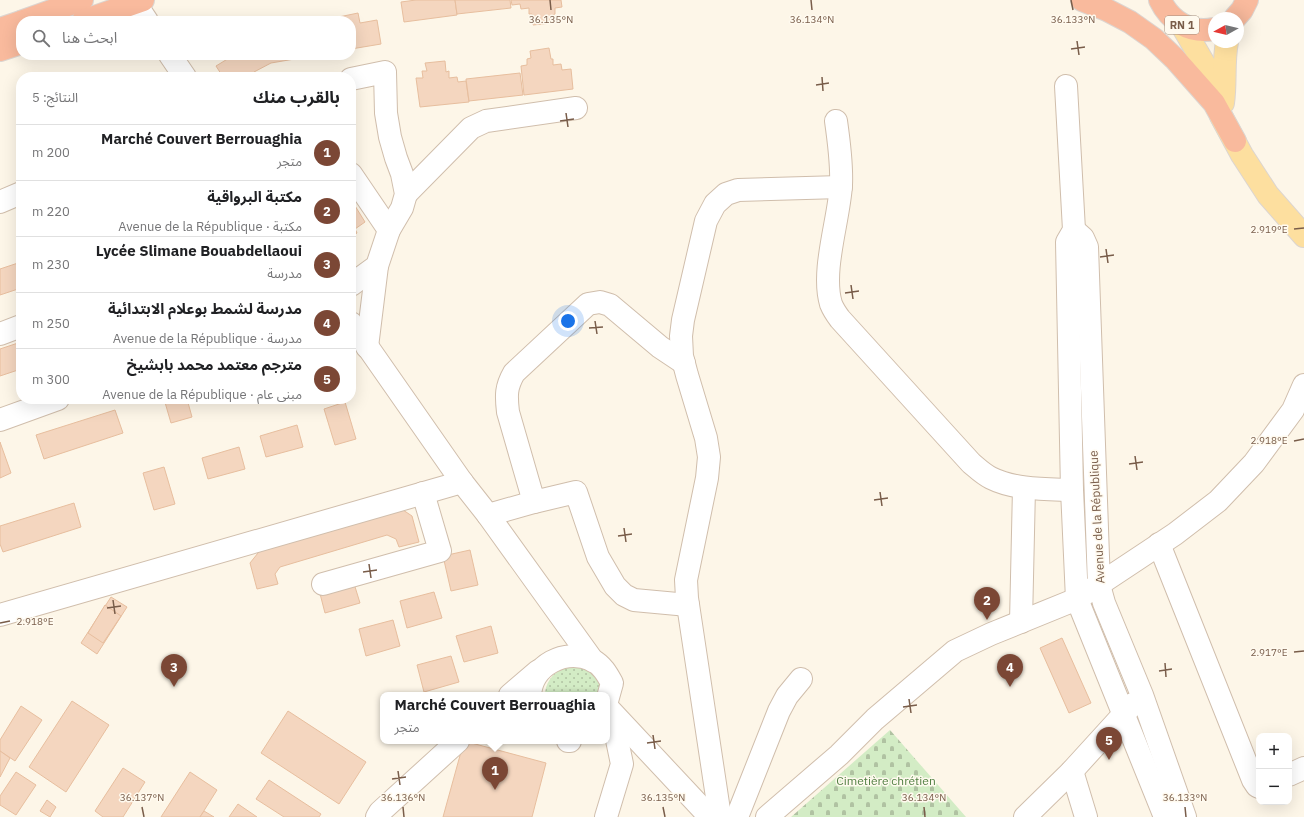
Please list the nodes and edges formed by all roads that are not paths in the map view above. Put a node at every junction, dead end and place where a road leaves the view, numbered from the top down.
1 (82, 0) edge
2 (1082, 0) edge
3 (1141, 0) edge
4 (139, 1) edge
5 (1162, 4) edge
6 (36, 16) edge
7 (97, 16) edge
8 (145, 16) edge
9 (16, 23) edge
10 (1181, 24) junction
11 (0, 29) edge
12 (1208, 30) edge
13 (16, 45) edge
14 (1226, 48) edge
15 (0, 50) edge
16 (173, 60) edge
17 (182, 72) edge
18 (356, 79) edge
19 (1066, 86) dead end
20 (576, 108) dead end
21 (1221, 116) junction
22 (836, 121) dead end
23 (1235, 141) junction
24 (356, 181) edge
25 (841, 186) junction
26 (406, 194) junction
27 (16, 195) edge
28 (0, 202) edge
29 (389, 230) junction
30 (1074, 230) junction
31 (1304, 236) edge
32 (377, 266) junction
33 (356, 281) edge
34 (16, 328) edge
35 (356, 330) edge
36 (0, 334) edge
37 (367, 347) junction
38 (684, 363) junction
39 (1304, 385) edge
40 (44, 404) edge
41 (0, 420) edge
42 (462, 482) junction
43 (1024, 488) junction
44 (1072, 490) junction
45 (423, 493) junction
46 (534, 502) junction
47 (488, 515) junction
48 (1159, 544) junction
49 (323, 584) dead end
50 (1099, 585) junction
51 (1077, 599) junction
52 (688, 605) junction
53 (0, 615) edge
54 (1021, 622) junction
55 (593, 660) junction
56 (547, 664) junction
57 (801, 679) dead end
58 (514, 692) edge
59 (530, 692) edge
60 (1142, 695) junction
61 (610, 697) edge
62 (610, 713) edge
63 (1124, 713) junction
64 (610, 719) edge
65 (455, 744) edge
66 (641, 744) junction
67 (622, 764) junction
68 (1304, 768) edge
69 (1072, 771) junction
70 (1292, 774) edge
71 (1256, 784) edge
72 (377, 817) edge
73 (606, 817) edge
74 (710, 817) edge
75 (720, 817) edge
76 (737, 817) edge
77 (767, 817) edge
78 (1025, 817) edge
79 (1086, 817) edge
80 (1165, 817) edge
81 (1185, 817) edge

1 - 6 highway
2 - 23 highway
3 - 5 highway, RN 1
4 - 7 highway
4 - 8 street
5 - 10 highway, RN 1
9 - 11 highway
10 - 12 highway, RN 1
10 - 21 main road
13 - 15 highway
14 - 21 main road
16 - 17 street
18 - 26 street
19 - 30 street, Avenue de la République
20 - 26 street
21 - 23 main road
22 - 25 street
23 - 31 main road
24 - 29 street
25 - 38 street
25 - 43 street
26 - 29 street
27 - 28 street
29 - 32 street
30 - 44 street, Avenue de la République
30 - 50 street, Avenue de la République
32 - 33 street
32 - 37 street
34 - 36 street
35 - 37 street
37 - 42 street
38 - 46 street
38 - 52 street
39 - 48 street
40 - 41 street
42 - 45 street
42 - 47 street
43 - 44 street
43 - 54 street
44 - 51 street, Avenue de la République
45 - 49 street
45 - 53 street
46 - 47 street
46 - 52 street
47 - 55 street
48 - 50 street
48 - 71 street
50 - 51 street
50 - 60 street, Avenue de la République
51 - 54 street
51 - 63 street, Avenue de la République
52 - 75 street
54 - 77 street
55 - 56 street
55 - 61 street
56 - 58 street
56 - 59 street
57 - 76 street
60 - 63 street
60 - 81 street, Avenue de la République
62 - 66 street
63 - 69 street
63 - 80 street, Avenue de la République
64 - 67 street
65 - 72 street
66 - 67 street
66 - 74 street
67 - 73 street
68 - 70 street
69 - 78 street
69 - 79 street

